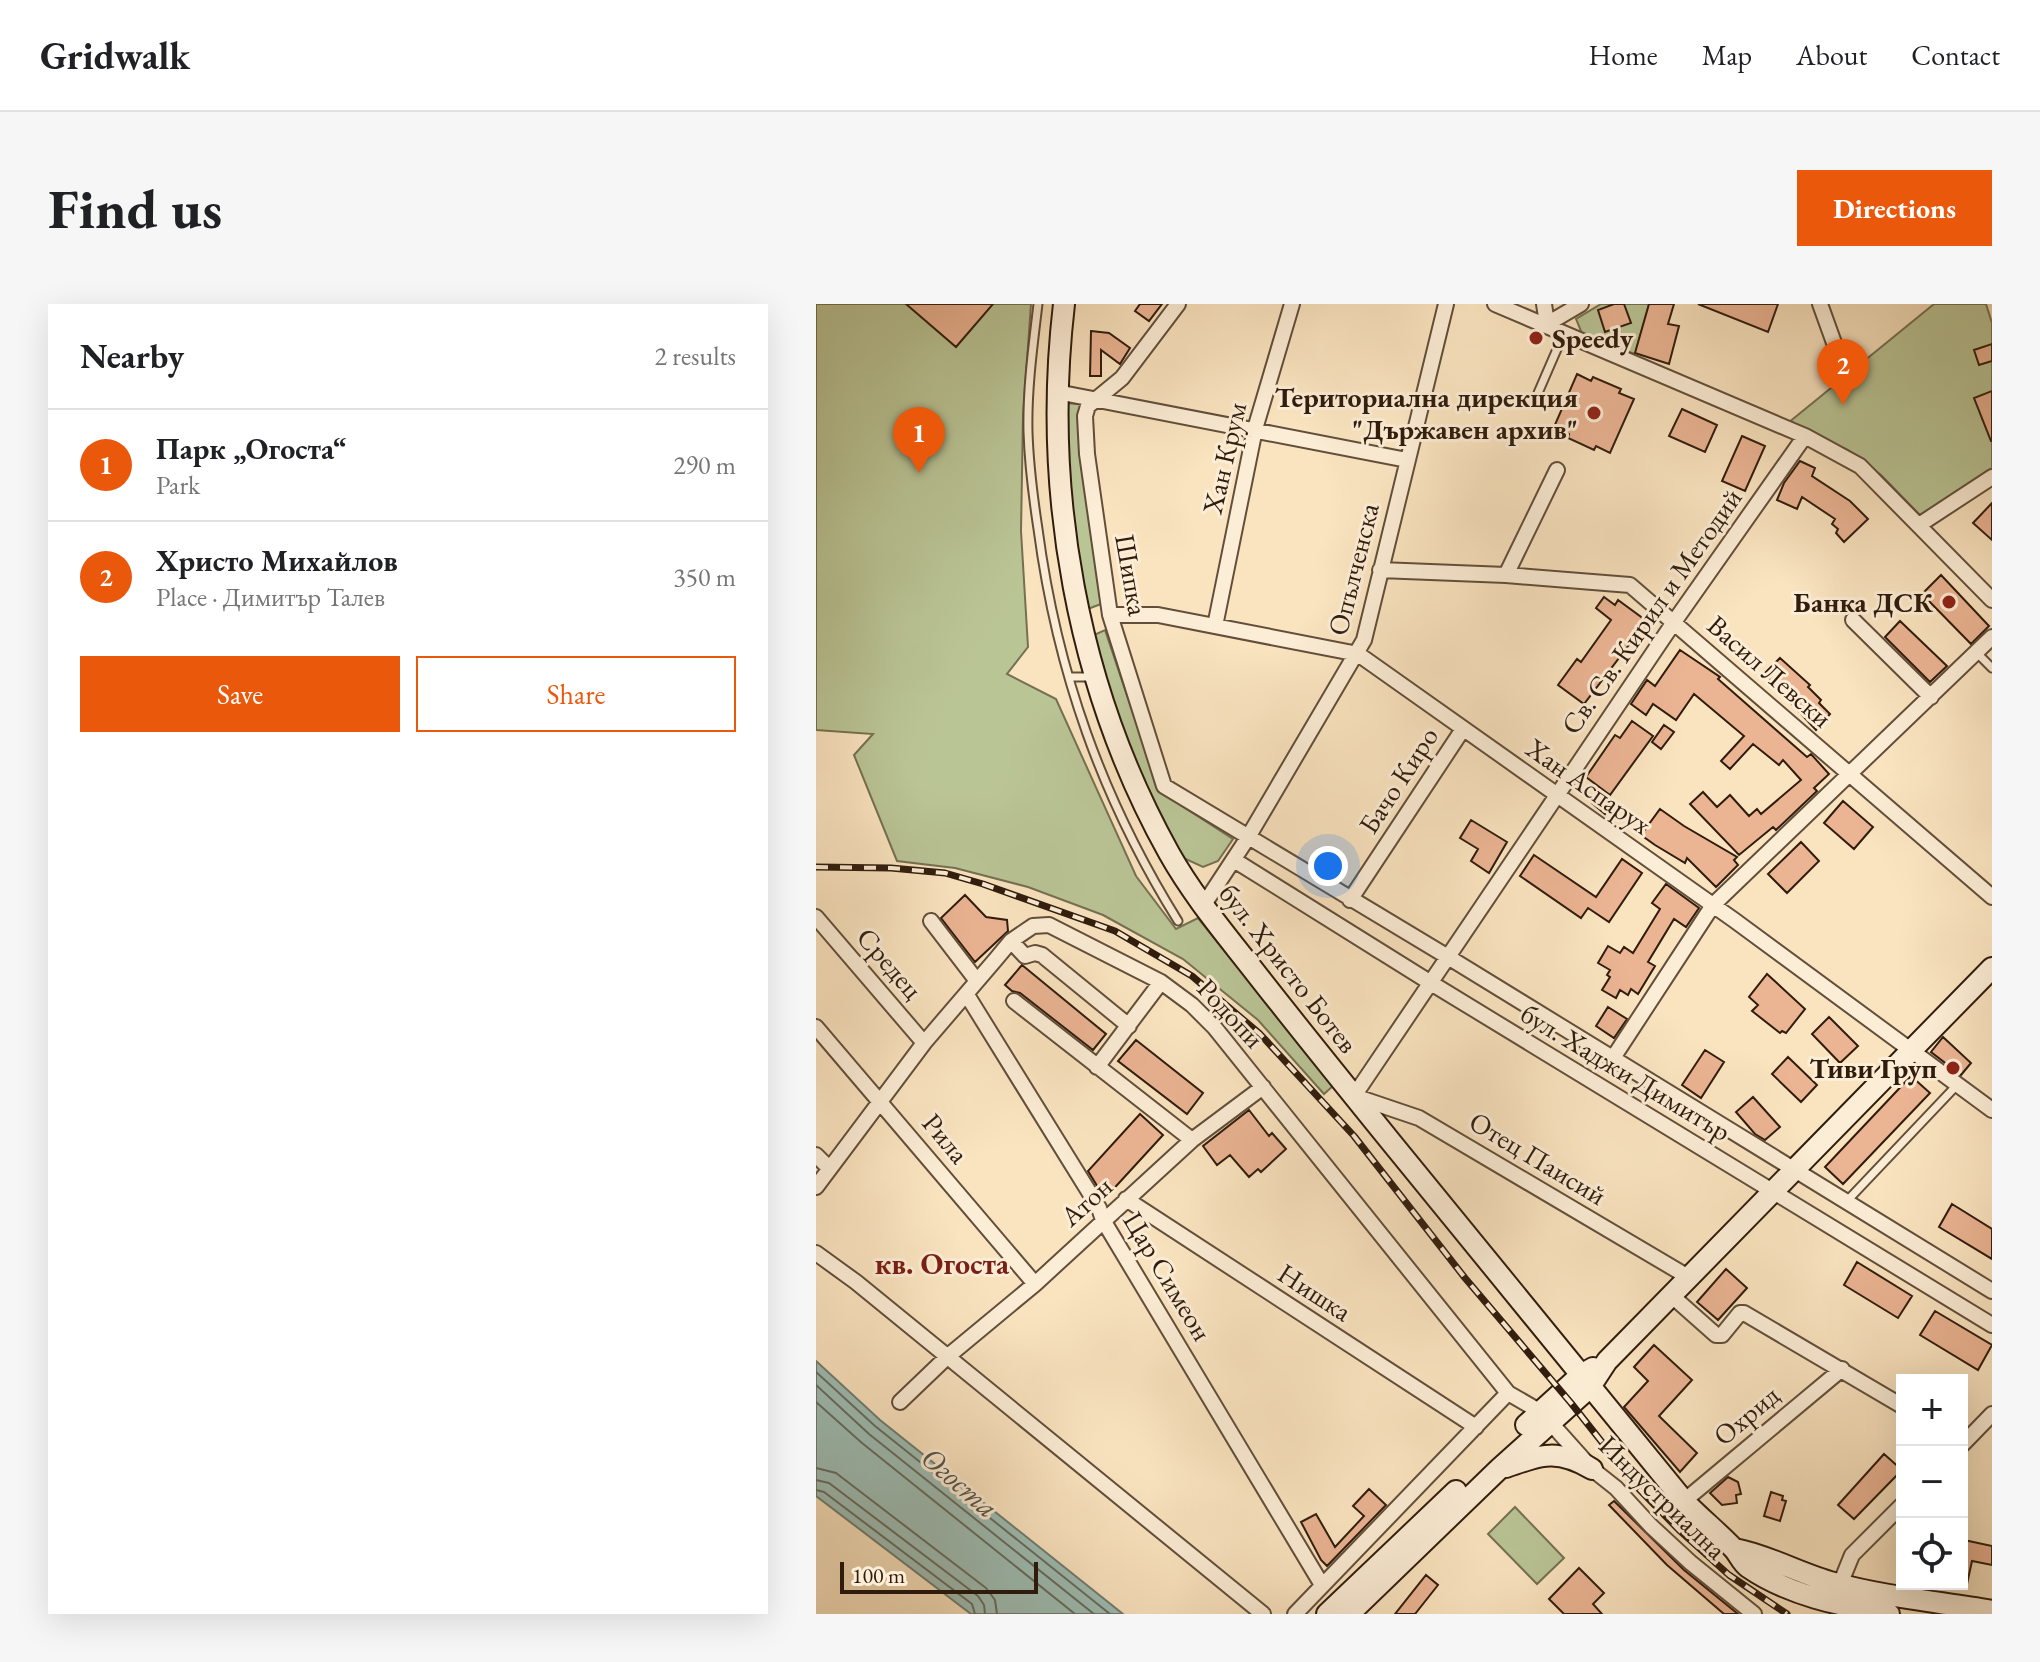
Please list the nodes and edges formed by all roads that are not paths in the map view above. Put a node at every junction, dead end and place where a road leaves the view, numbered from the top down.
1 (1038, 304) edge
2 (1064, 304) edge
3 (1178, 304) edge
4 (1292, 304) edge
5 (1446, 304) edge
6 (1495, 304) edge
7 (1544, 304) edge
8 (1581, 304) edge
9 (1820, 304) edge
10 (1547, 324) junction
11 (1564, 333) junction
12 (1842, 365) dead end
13 (1057, 392) junction
14 (1538, 393) dead end
15 (1095, 399) junction
16 (1255, 429) junction
17 (1805, 436) junction
18 (1407, 460) junction
19 (1557, 470) dead end
20 (1992, 477) edge
21 (1919, 525) junction
22 (1380, 570) junction
23 (1506, 575) junction
24 (1992, 600) edge
25 (1110, 615) junction
26 (1853, 620) dead end
27 (1674, 622) junction
28 (1215, 626) junction
29 (1992, 637) edge
30 (1976, 652) junction
31 (1358, 654) junction
32 (1992, 668) edge
33 (1069, 677) junction
34 (1096, 677) junction
35 (1931, 697) junction
36 (1463, 729) junction
37 (1849, 776) junction
38 (1557, 796) junction
39 (1247, 839) junction
40 (1234, 860) junction
41 (1992, 897) edge
42 (1350, 900) junction
43 (1713, 905) junction
44 (1203, 906) junction
45 (816, 917) edge
46 (931, 921) dead end
47 (1178, 921) dead end
48 (1011, 941) junction
49 (1448, 957) junction
50 (1992, 968) edge
51 (977, 981) junction
52 (1161, 982) junction
53 (1431, 983) junction
54 (967, 995) junction
55 (1014, 1001) dead end
56 (1129, 1026) junction
57 (816, 1027) edge
58 (924, 1043) junction
59 (1911, 1053) junction
60 (1613, 1058) junction
61 (1097, 1067) junction
62 (1957, 1085) junction
63 (1263, 1087) junction
64 (1354, 1096) junction
65 (882, 1102) junction
66 (1992, 1110) edge
67 (1192, 1140) junction
68 (816, 1155) edge
69 (829, 1168) junction
70 (1793, 1169) junction
71 (816, 1187) edge
72 (1772, 1192) junction
73 (1126, 1199) junction
74 (1846, 1202) junction
75 (1103, 1220) junction
76 (816, 1253) edge
77 (1690, 1278) junction
78 (1035, 1284) junction
79 (1992, 1291) edge
80 (1672, 1296) junction
81 (1992, 1325) edge
82 (947, 1357) junction
83 (1842, 1369) junction
84 (1585, 1381) junction
85 (1508, 1393) junction
86 (900, 1402) dead end
87 (1896, 1402) edge
88 (1992, 1414) edge
89 (1545, 1417) junction
90 (1476, 1427) junction
91 (1968, 1438) edge
92 (1499, 1469) junction
93 (1592, 1469) junction
94 (1684, 1501) junction
95 (1896, 1511) edge
96 (1322, 1585) junction
97 (1837, 1594) junction
98 (1992, 1611) edge
99 (1263, 1614) edge
100 (1295, 1614) edge
101 (1327, 1614) edge
102 (1349, 1614) edge
103 (1754, 1614) edge
104 (1889, 1614) edge

1 - 33 lane
2 - 13 main road, бул. Христо Ботев
3 - 15 street
4 - 16 street, Хан Крум
5 - 18 street, Опълченска
6 - 10 street
7 - 10 street
8 - 10 street
9 - 12 street
10 - 11 street
11 - 14 lane
11 - 17 street
13 - 15 street
13 - 34 main road, бул. Христо Ботев
15 - 16 street
15 - 25 street, Шипка
16 - 18 street
16 - 28 street, Хан Крум
17 - 21 street
17 - 27 street, Св. Св. Кирил и Методий
18 - 22 street, Опълченска
19 - 23 street
20 - 21 street
21 - 24 street
22 - 23 street, Васил Левски
22 - 31 street, Опълченска
23 - 27 street, Васил Левски
25 - 28 street, Хан Аспарух
25 - 39 street, Шипка
26 - 35 street
27 - 37 street, Васил Левски
27 - 38 street, Св. Св. Кирил и Методий
28 - 31 street, Хан Аспарух
29 - 30 street
30 - 32 lane
30 - 35 street
31 - 36 street, Хан Аспарух
31 - 39 street, Опълченска
33 - 34 lane
33 - 47 lane
34 - 44 main road, бул. Христо Ботев
35 - 37 street
36 - 38 street, Хан Аспарух
36 - 42 street, Бачо Киро
37 - 41 street, Васил Левски
37 - 43 street
38 - 43 street, Хан Аспарух
38 - 49 street, Св. Св. Кирил и Методий
39 - 40 street, Опълченска
39 - 42 street, бул. Хаджи Димитър
40 - 44 street, Опълченска
40 - 53 street, бул. Хаджи Димитър
42 - 49 street, бул. Хаджи Димитър
43 - 59 street, Хан Аспарух
43 - 60 street
44 - 64 main road, бул. Христо Ботев
45 - 58 street, Средец
46 - 51 street
48 - 51 street, Родопи
48 - 52 street, Родопи
48 - 56 street
49 - 53 street, Св. Св. Кирил и Методий
49 - 60 street, бул. Хаджи Димитър
50 - 59 main road
51 - 54 street, Родопи
52 - 56 street
52 - 63 street, Родопи
53 - 64 street, Св. Св. Кирил и Методий
53 - 72 street, бул. Хаджи Димитър
54 - 58 street, Родопи
54 - 75 street, Цар Симеон
55 - 61 street
56 - 61 street
57 - 65 street, Рила
58 - 65 street, Родопи
59 - 62 street, Хан Аспарух
59 - 70 main road
60 - 70 street, бул. Хаджи Димитър
61 - 67 street
62 - 66 street, Хан Аспарух
62 - 74 lane
63 - 67 street, Атон
63 - 85 street, Родопи
64 - 77 street, Отец Паисий
64 - 84 main road, бул. Христо Ботев
65 - 69 street, Родопи
65 - 78 street, Рила
67 - 73 street, Атон
68 - 69 street
69 - 71 street, Родопи
70 - 72 main road
70 - 74 street, бул. Хаджи Димитър
72 - 77 main road
72 - 81 street, бул. Хаджи Димитър
73 - 75 street, Атон
73 - 90 street, Нишка
74 - 79 street, бул. Хаджи Димитър
75 - 78 street, Атон
75 - 96 street, Цар Симеон
76 - 82 street
77 - 80 main road
78 - 82 street, Атон
80 - 83 street
80 - 84 main road
82 - 86 street, Атон
82 - 99 street
83 - 87 street
83 - 94 street, Охрид
84 - 89 main road
84 - 94 main road, бул. Христо Ботев
85 - 89 street, Родопи
85 - 90 street
88 - 91 street
89 - 92 main road
89 - 93 street, Индустриална
89 - 101 main road
90 - 96 street
92 - 93 main road
92 - 102 main road
93 - 103 street, Индустриална
94 - 97 main road, бул. Христо Ботев
95 - 97 street
96 - 100 street
97 - 98 main road, бул. Христо Ботев
97 - 104 main road, бул. Христо Ботев

